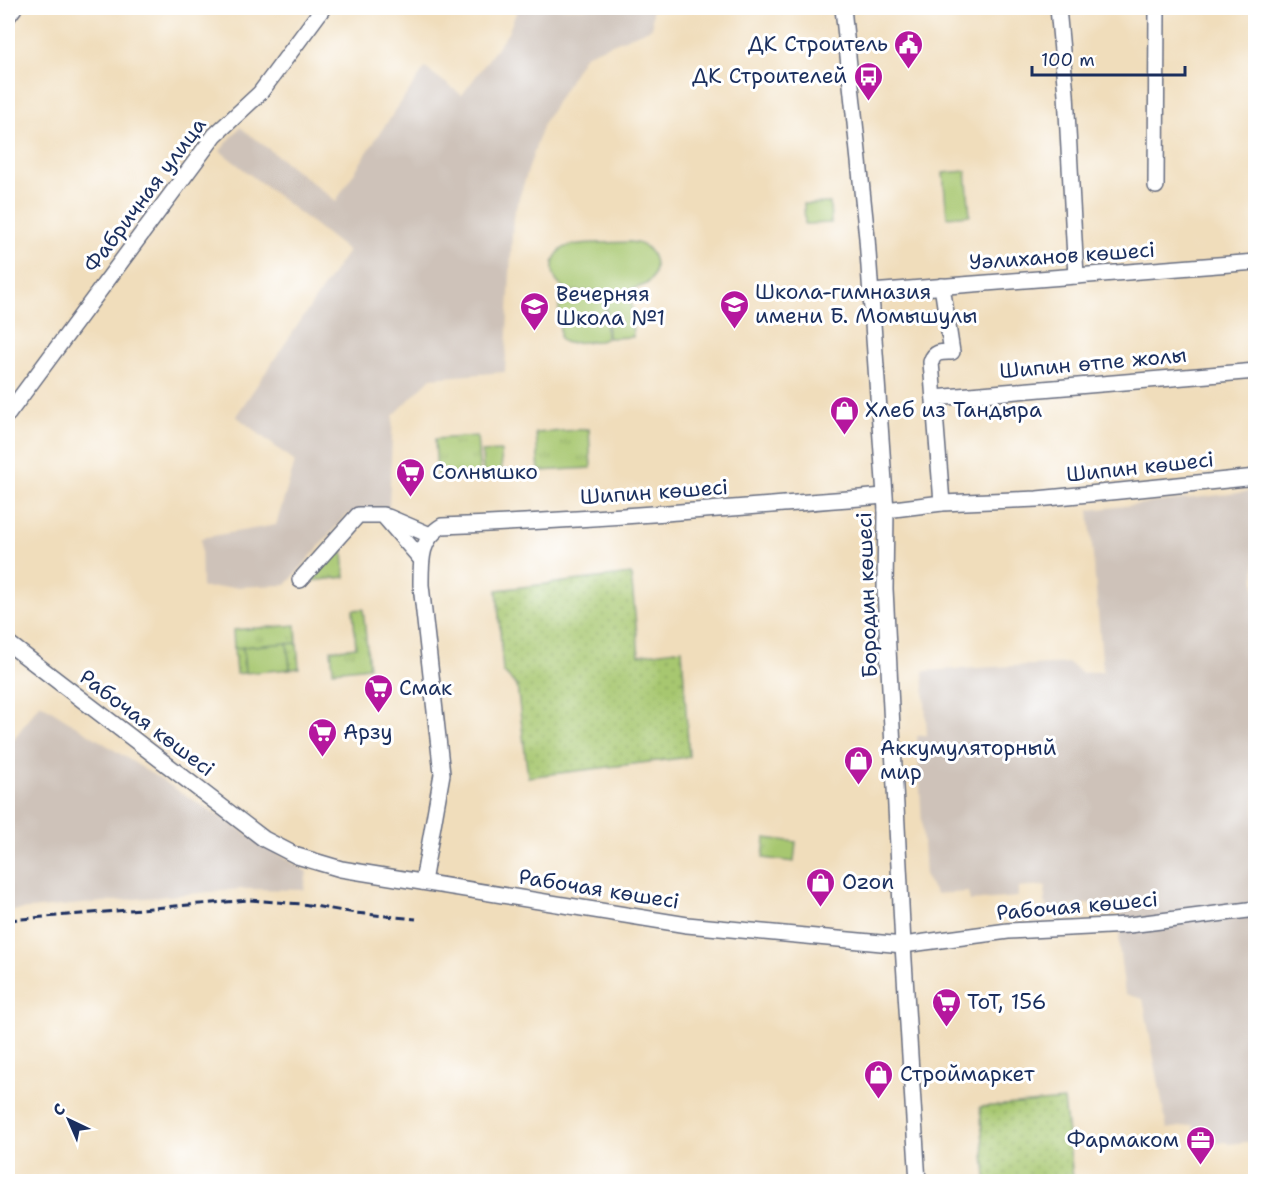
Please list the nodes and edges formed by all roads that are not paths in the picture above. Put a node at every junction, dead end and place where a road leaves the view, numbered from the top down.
1 (14, 8) edge
2 (323, 8) edge
3 (843, 8) edge
4 (1058, 8) edge
5 (1157, 8) edge
6 (8, 16) edge
7 (1156, 186) dead end
8 (1256, 262) edge
9 (1076, 276) junction
10 (942, 286) junction
11 (871, 292) junction
12 (1256, 370) edge
13 (934, 398) junction
14 (8, 414) edge
15 (1256, 477) edge
16 (885, 503) junction
17 (942, 503) junction
18 (383, 515) junction
19 (430, 535) junction
20 (421, 559) junction
21 (300, 580) dead end
22 (8, 643) edge
23 (423, 882) junction
24 (1256, 909) edge
25 (903, 945) junction
26 (918, 1182) edge

1 - 6 street
2 - 14 street, Фабричная улица
3 - 11 street, Бородин көшесі
4 - 9 street
5 - 7 street
8 - 9 street, Уәлиханов көшесі
9 - 10 street, Уәлиханов көшесі
10 - 11 street, Уәлиханов көшесі
10 - 13 street
11 - 16 street, Бородин көшесі
12 - 13 street, Шипин өтпе жолы
13 - 17 street
15 - 17 street, Шипин көшесі
16 - 17 street, Шипин көшесі
16 - 19 street, Шипин көшесі
16 - 25 street, Бородин көшесі
18 - 19 street
18 - 20 street
18 - 21 street
19 - 20 street
20 - 23 street
22 - 23 street, Рабочая көшесі
23 - 25 street, Рабочая көшесі
24 - 25 street, Рабочая көшесі
25 - 26 street, Бородин көшесі

